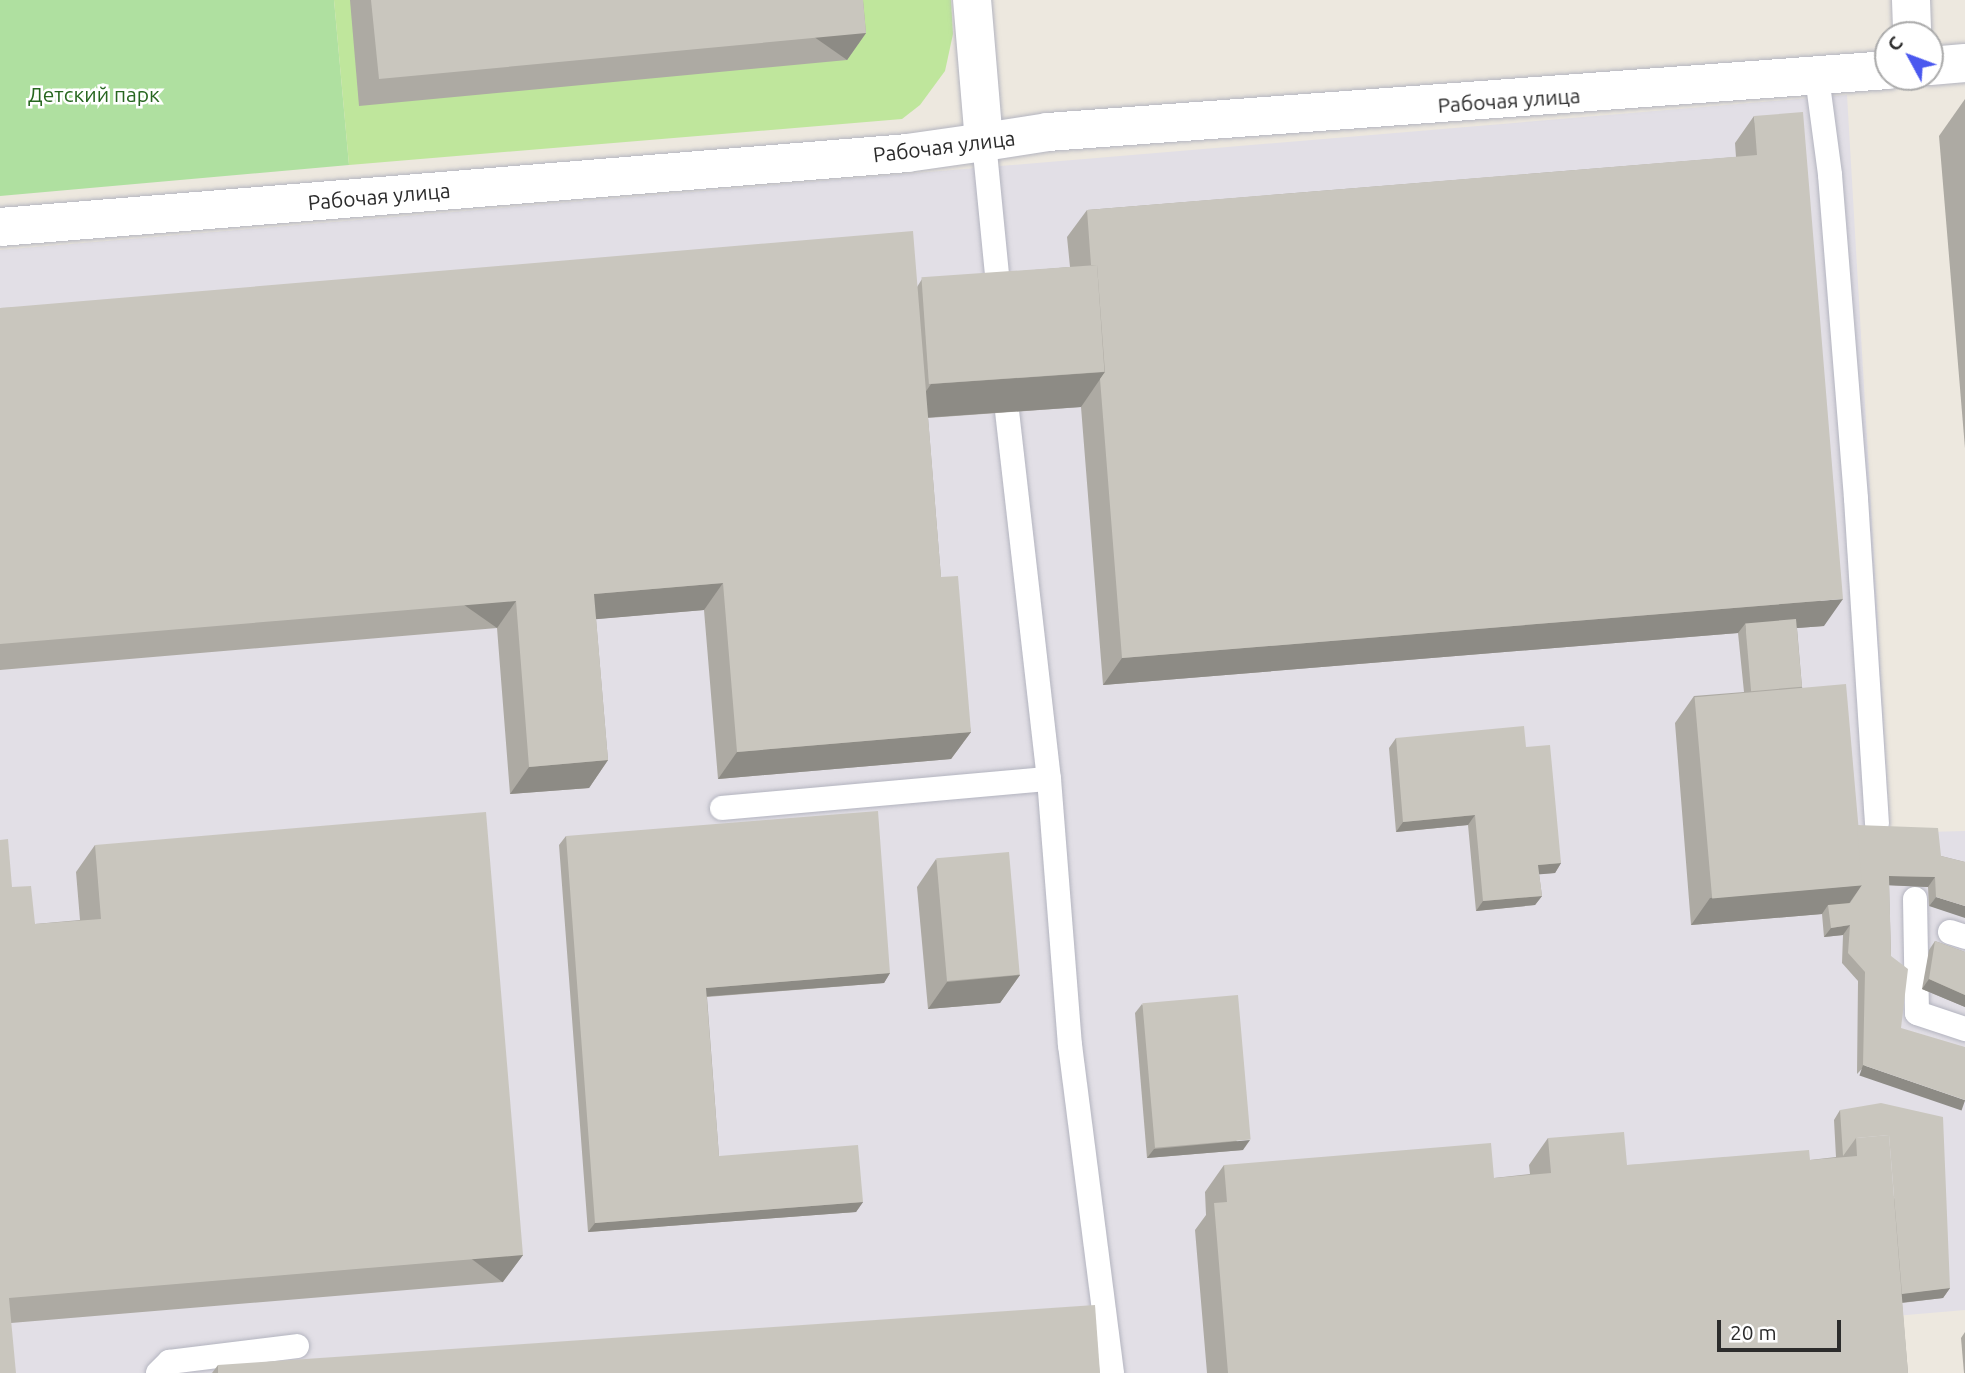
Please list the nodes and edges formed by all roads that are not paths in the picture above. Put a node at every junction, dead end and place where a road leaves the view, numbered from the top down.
1 (972, 0) edge
2 (1911, 0) edge
3 (1912, 21) edge
4 (1965, 63) edge
5 (1944, 65) edge
6 (1874, 71) edge
7 (1817, 77) junction
8 (984, 142) junction
9 (0, 227) edge
10 (1000, 306) edge
11 (1007, 411) edge
12 (1049, 779) junction
13 (722, 808) dead end
14 (1877, 823) edge
15 (1915, 899) dead end
16 (1965, 1029) edge
17 (297, 1346) dead end
18 (158, 1373) edge
19 (1112, 1373) edge

1 - 8 main road
2 - 3 main road
4 - 5 main road
6 - 7 main road, Рабочая улица
7 - 8 main road, Рабочая улица
7 - 14 lane
8 - 9 main road, Рабочая улица
8 - 10 lane
11 - 12 lane
12 - 13 lane
12 - 19 lane
15 - 16 lane
17 - 18 lane

